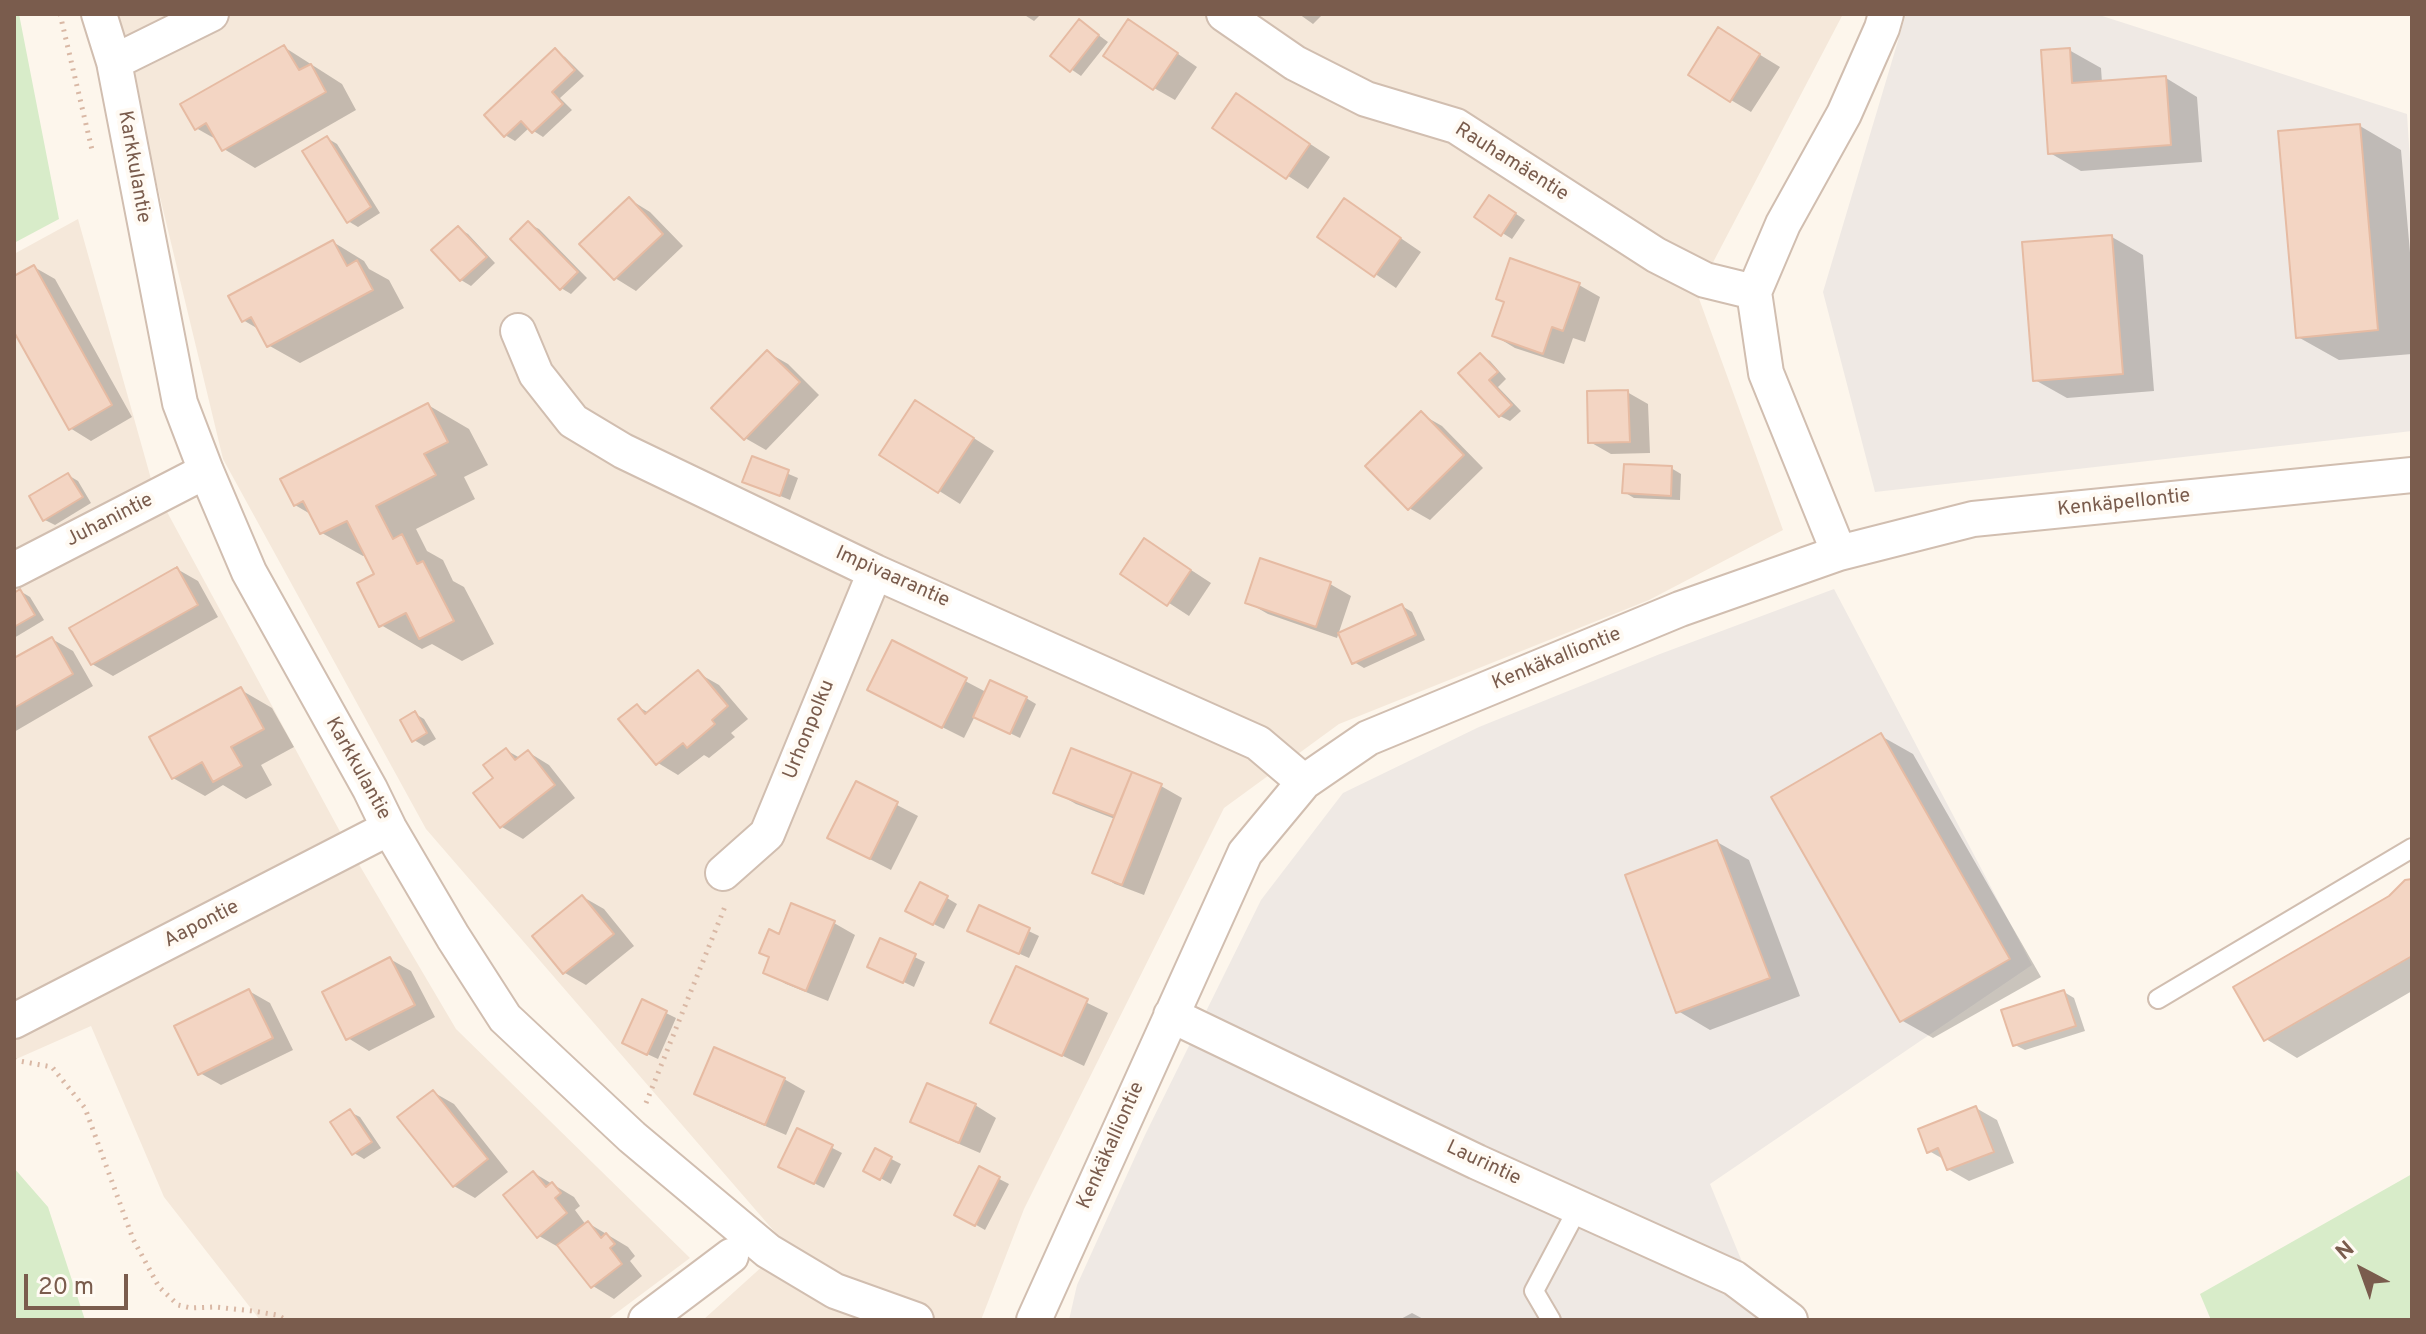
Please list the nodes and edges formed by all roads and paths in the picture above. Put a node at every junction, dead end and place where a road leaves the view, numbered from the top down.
1 (99, 14) edge
2 (211, 14) edge
3 (1224, 14) edge
4 (1886, 14) edge
5 (114, 62) junction
6 (1754, 292) junction
7 (518, 331) dead end
8 (206, 471) junction
9 (2412, 475) edge
10 (1839, 553) junction
11 (14, 570) edge
12 (875, 572) junction
13 (1304, 782) junction
14 (389, 828) junction
15 (2412, 848) edge
16 (736, 862) joint
17 (2158, 999) dead end
18 (1171, 1015) junction
19 (14, 1021) edge
20 (14, 1060) edge
21 (632, 1137) junction
22 (1578, 1208) junction
23 (731, 1256) dead end
24 (286, 1320) edge
25 (646, 1320) edge
26 (916, 1320) edge
27 (1034, 1320) edge
28 (1551, 1320) edge
29 (1790, 1320) edge

1 - 5 street, Karkkulantie
2 - 5 street
3 - 6 street, Rauhamäentie
4 - 6 street
5 - 8 street, Karkkulantie
6 - 10 street
7 - 12 street, Impivaarantie
8 - 11 street, Juhanintie
8 - 14 street, Karkkulantie
9 - 10 street, Kenkäpellontie
10 - 13 street, Kenkäkalliontie
12 - 13 street, Impivaarantie
12 - 16 street, Urhonpolku
13 - 18 street, Kenkäkalliontie
14 - 19 street, Aapontie
14 - 21 street, Karkkulantie
15 - 17 lane
16 - 21 path
18 - 22 street, Laurintie
18 - 27 street, Kenkäkalliontie
20 - 24 path
21 - 26 street, Karkkulantie
22 - 28 lane
22 - 29 street, Laurintie
23 - 25 street

